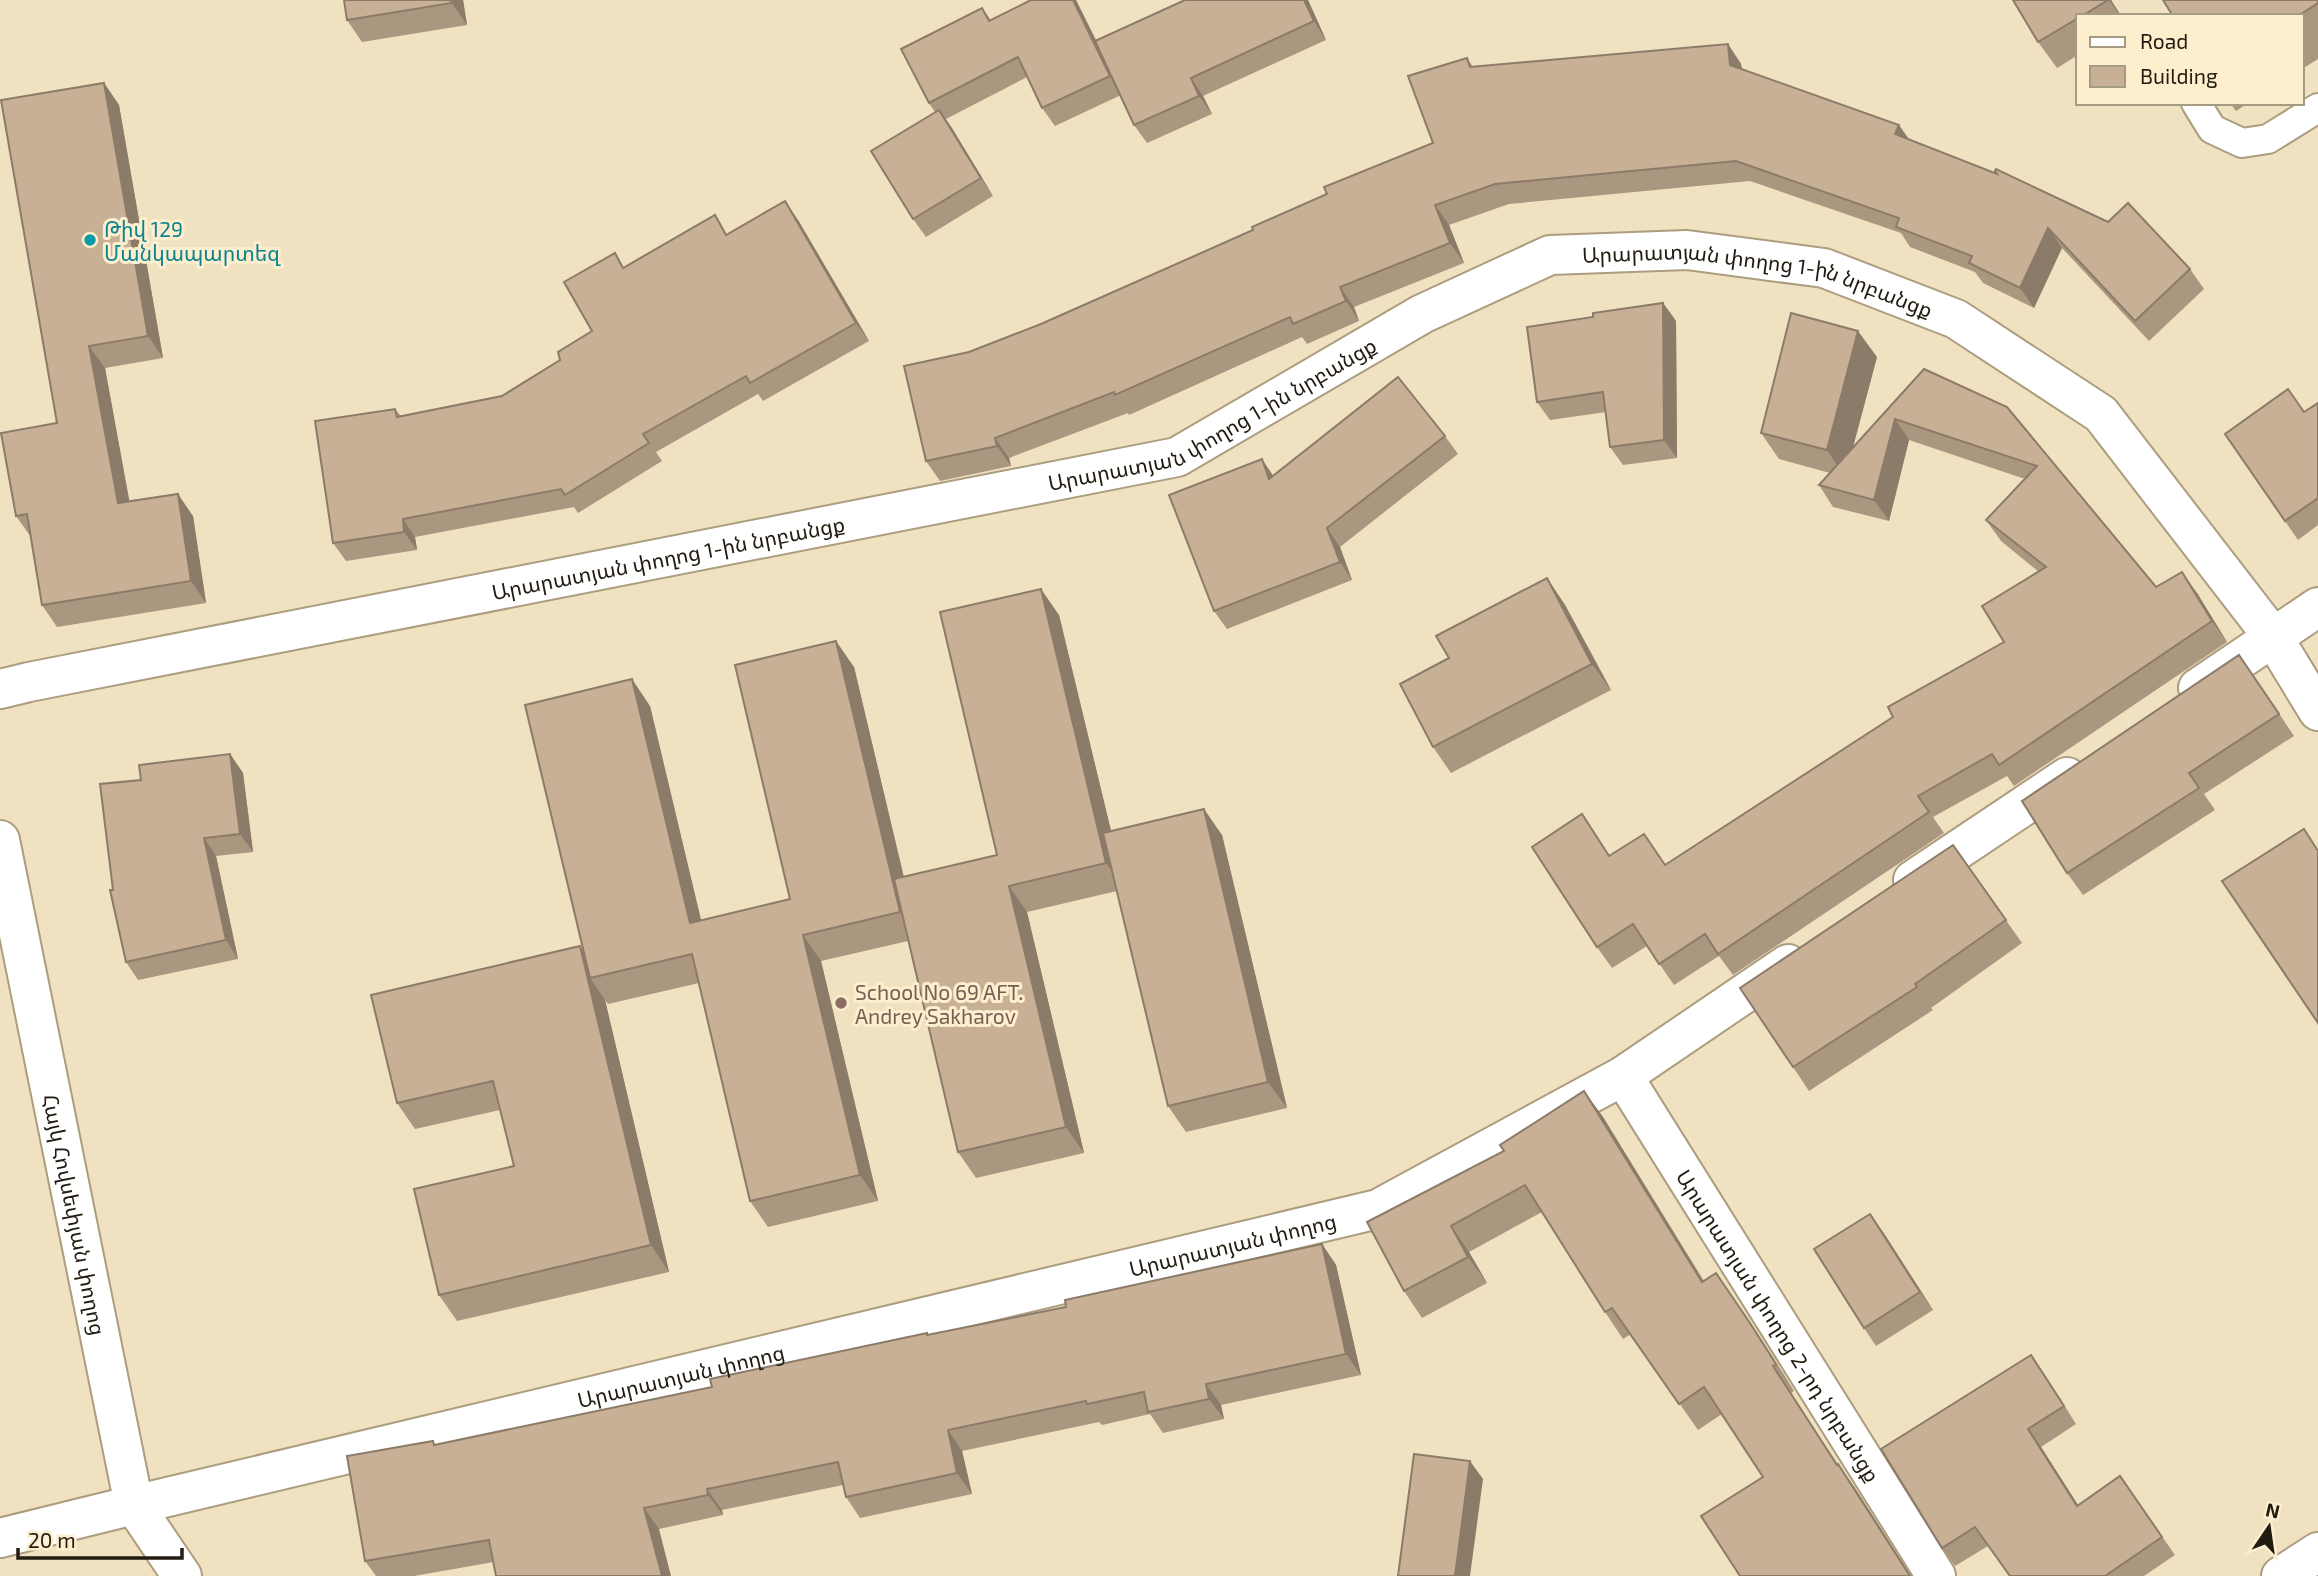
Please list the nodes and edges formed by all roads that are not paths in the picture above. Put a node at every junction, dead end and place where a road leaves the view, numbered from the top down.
1 (2197, 105) edge
2 (2318, 107) edge
3 (2318, 607) edge
4 (2273, 637) junction
5 (0, 689) edge
6 (2171, 706) edge
7 (2318, 711) edge
8 (2091, 760) edge
9 (0, 840) edge
10 (1885, 899) edge
11 (1817, 945) edge
12 (1623, 1076) junction
13 (134, 1504) junction
14 (0, 1538) edge
15 (2318, 1552) edge
16 (182, 1576) edge
17 (1936, 1576) edge
18 (2281, 1576) edge

1 - 2 lane
3 - 4 street
4 - 5 street, Արարատյան փողոց 1-ին նրբանցք
4 - 6 street
4 - 7 street, Արարատյան փողոց 1-ին նրբանցք
8 - 10 street
9 - 13 street, Հայկ Հովսեփյան փողոց
11 - 12 street, Արարատյան փողոց
12 - 13 street, Արարատյան փողոց
12 - 17 street, Արարատյան փողոց 2-րդ նրբանցք
13 - 14 street, Արարատյան փողոց
13 - 16 street, Հայկ Հովսեփյան փողոց
15 - 18 street

